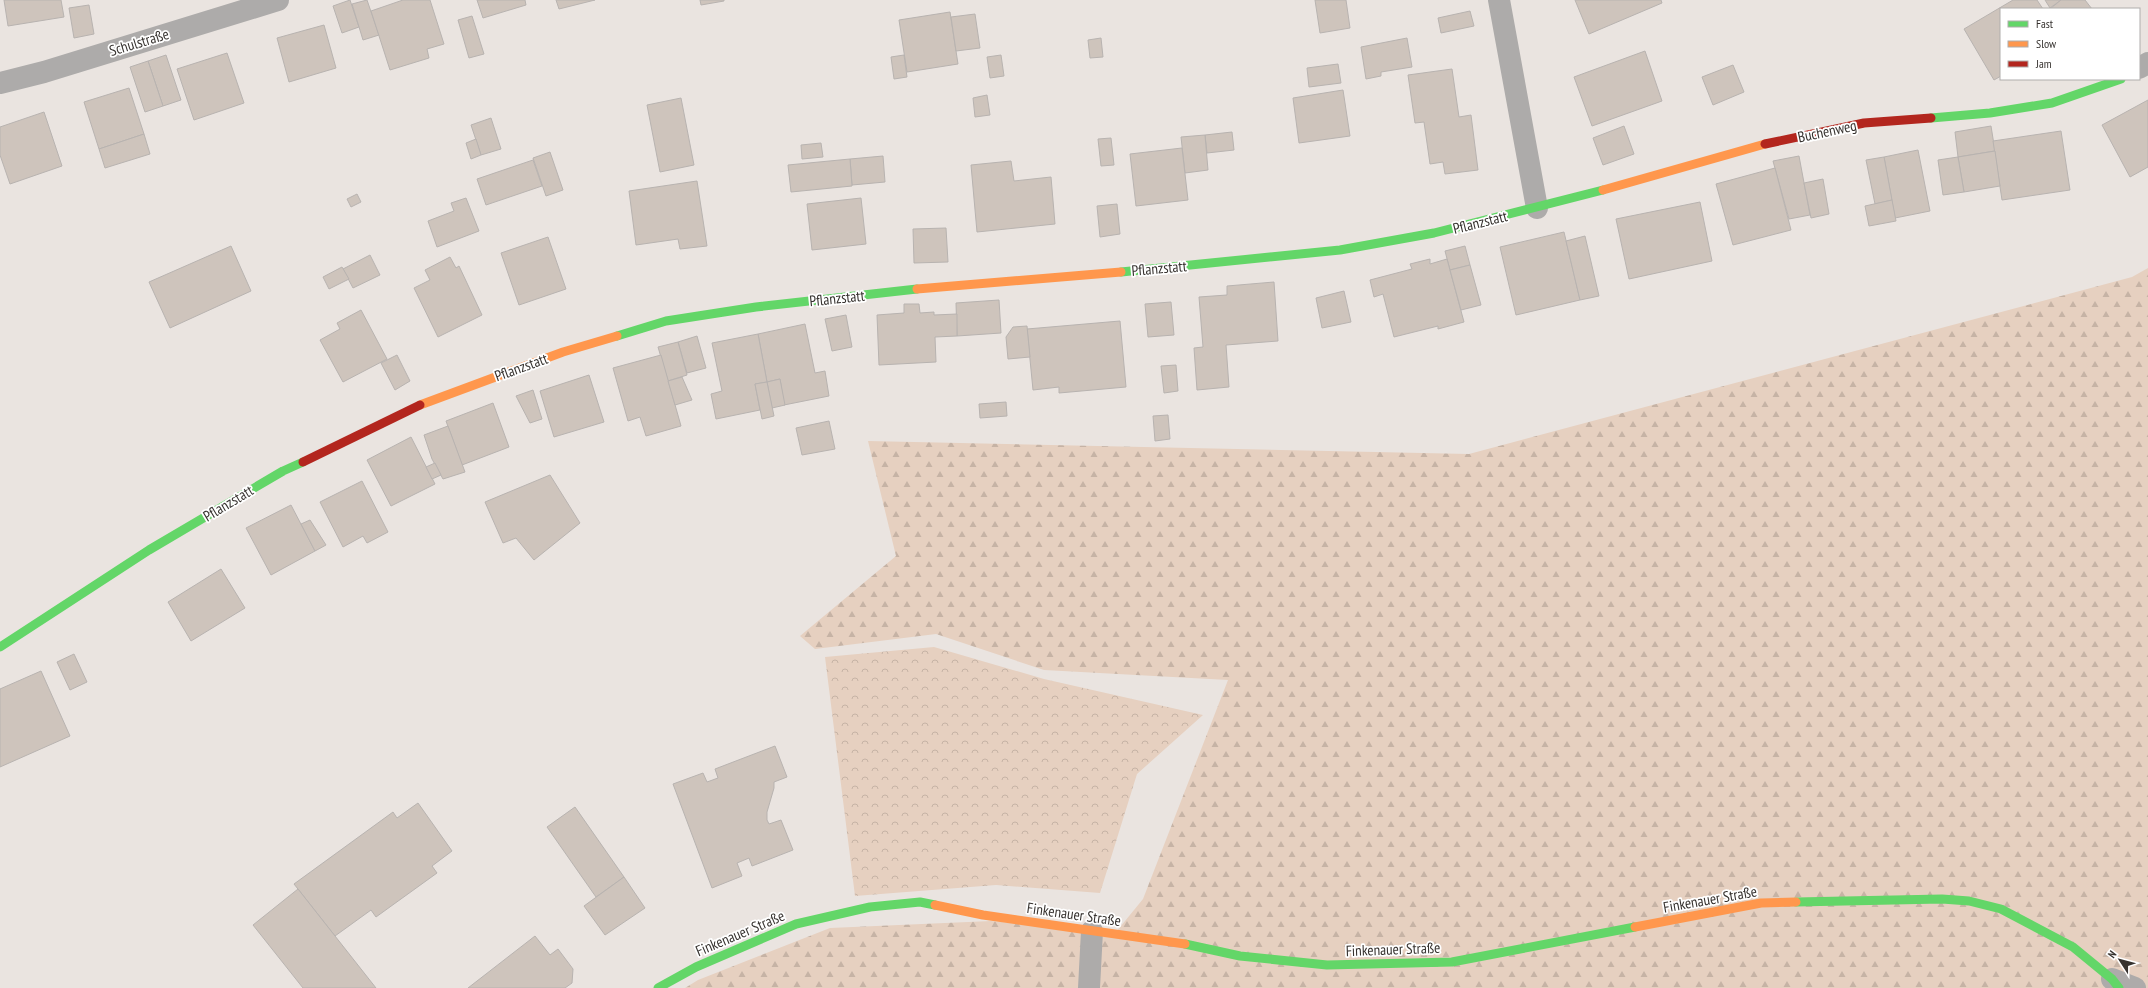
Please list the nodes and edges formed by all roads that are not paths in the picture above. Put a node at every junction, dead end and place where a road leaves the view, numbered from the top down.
1 (278, 0) edge
2 (1499, 0) edge
3 (2118, 80) edge
4 (0, 83) edge
5 (1536, 208) junction
6 (0, 647) edge
7 (1092, 931) junction
8 (2115, 984) edge
9 (658, 988) edge
10 (1089, 988) edge
11 (2135, 988) edge

1 - 4 street, Schulstraße
2 - 5 street
3 - 5 street, Buchenweg
5 - 6 street, Pflanzstatt
7 - 8 street, Finkenauer Straße
7 - 9 street, Finkenauer Straße
7 - 10 street
8 - 11 street

